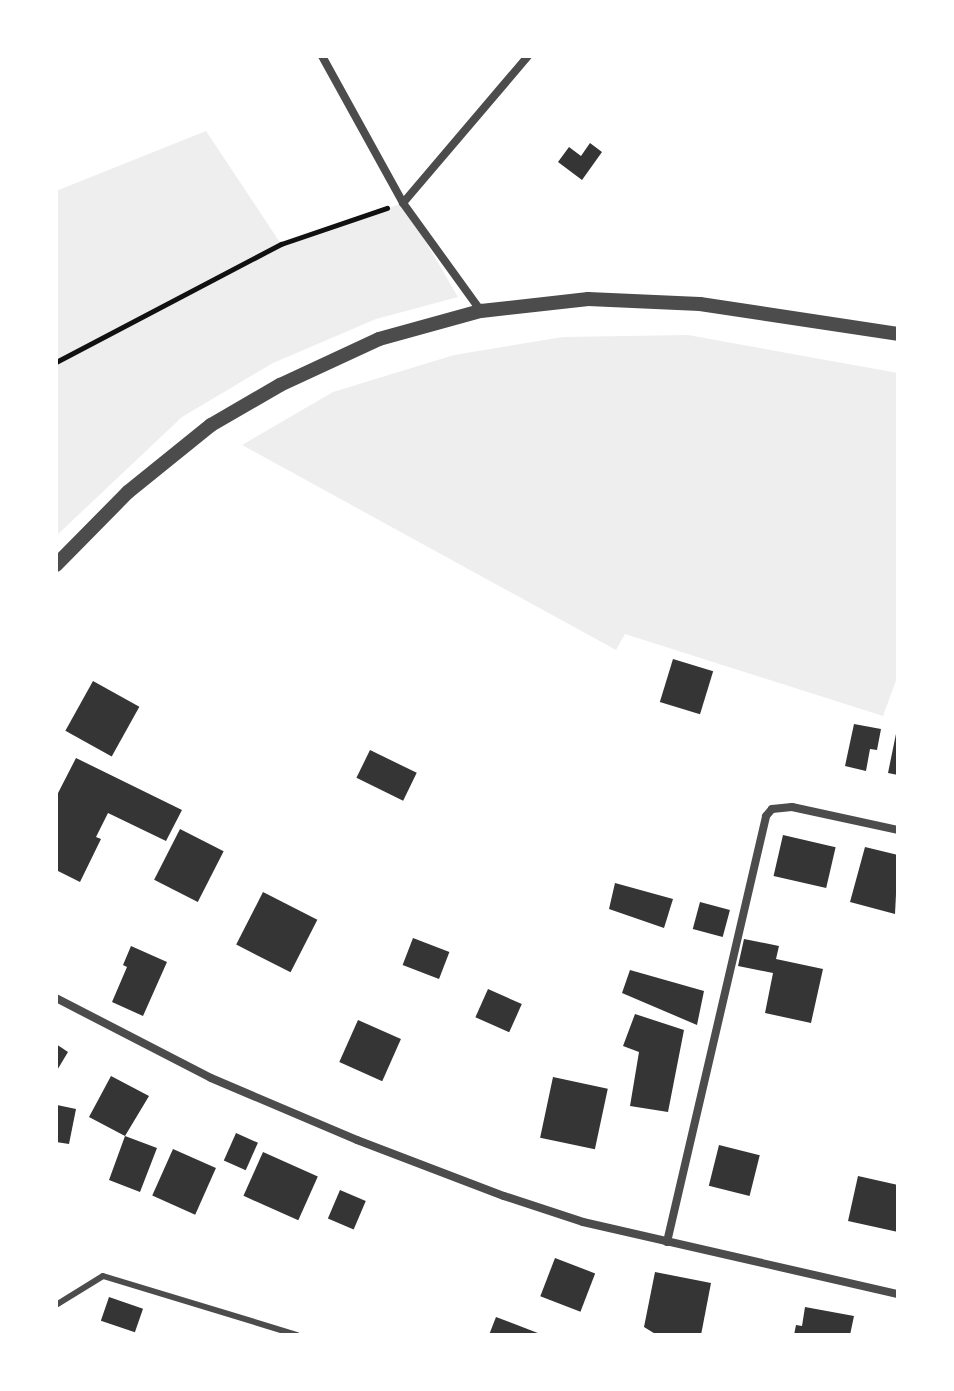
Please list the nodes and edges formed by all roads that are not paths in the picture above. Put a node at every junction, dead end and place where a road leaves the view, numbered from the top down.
1 (322, 56) edge
2 (528, 56) edge
3 (403, 203) junction
4 (481, 311) junction
5 (898, 334) edge
6 (56, 565) edge
7 (898, 830) edge
8 (56, 998) edge
9 (667, 1242) junction
10 (898, 1294) edge
11 (56, 1305) edge
12 (297, 1335) edge

1 - 3 street
2 - 3 street
3 - 4 street
4 - 5 street
4 - 6 street
7 - 9 street
8 - 9 street
9 - 10 street
11 - 12 lane

